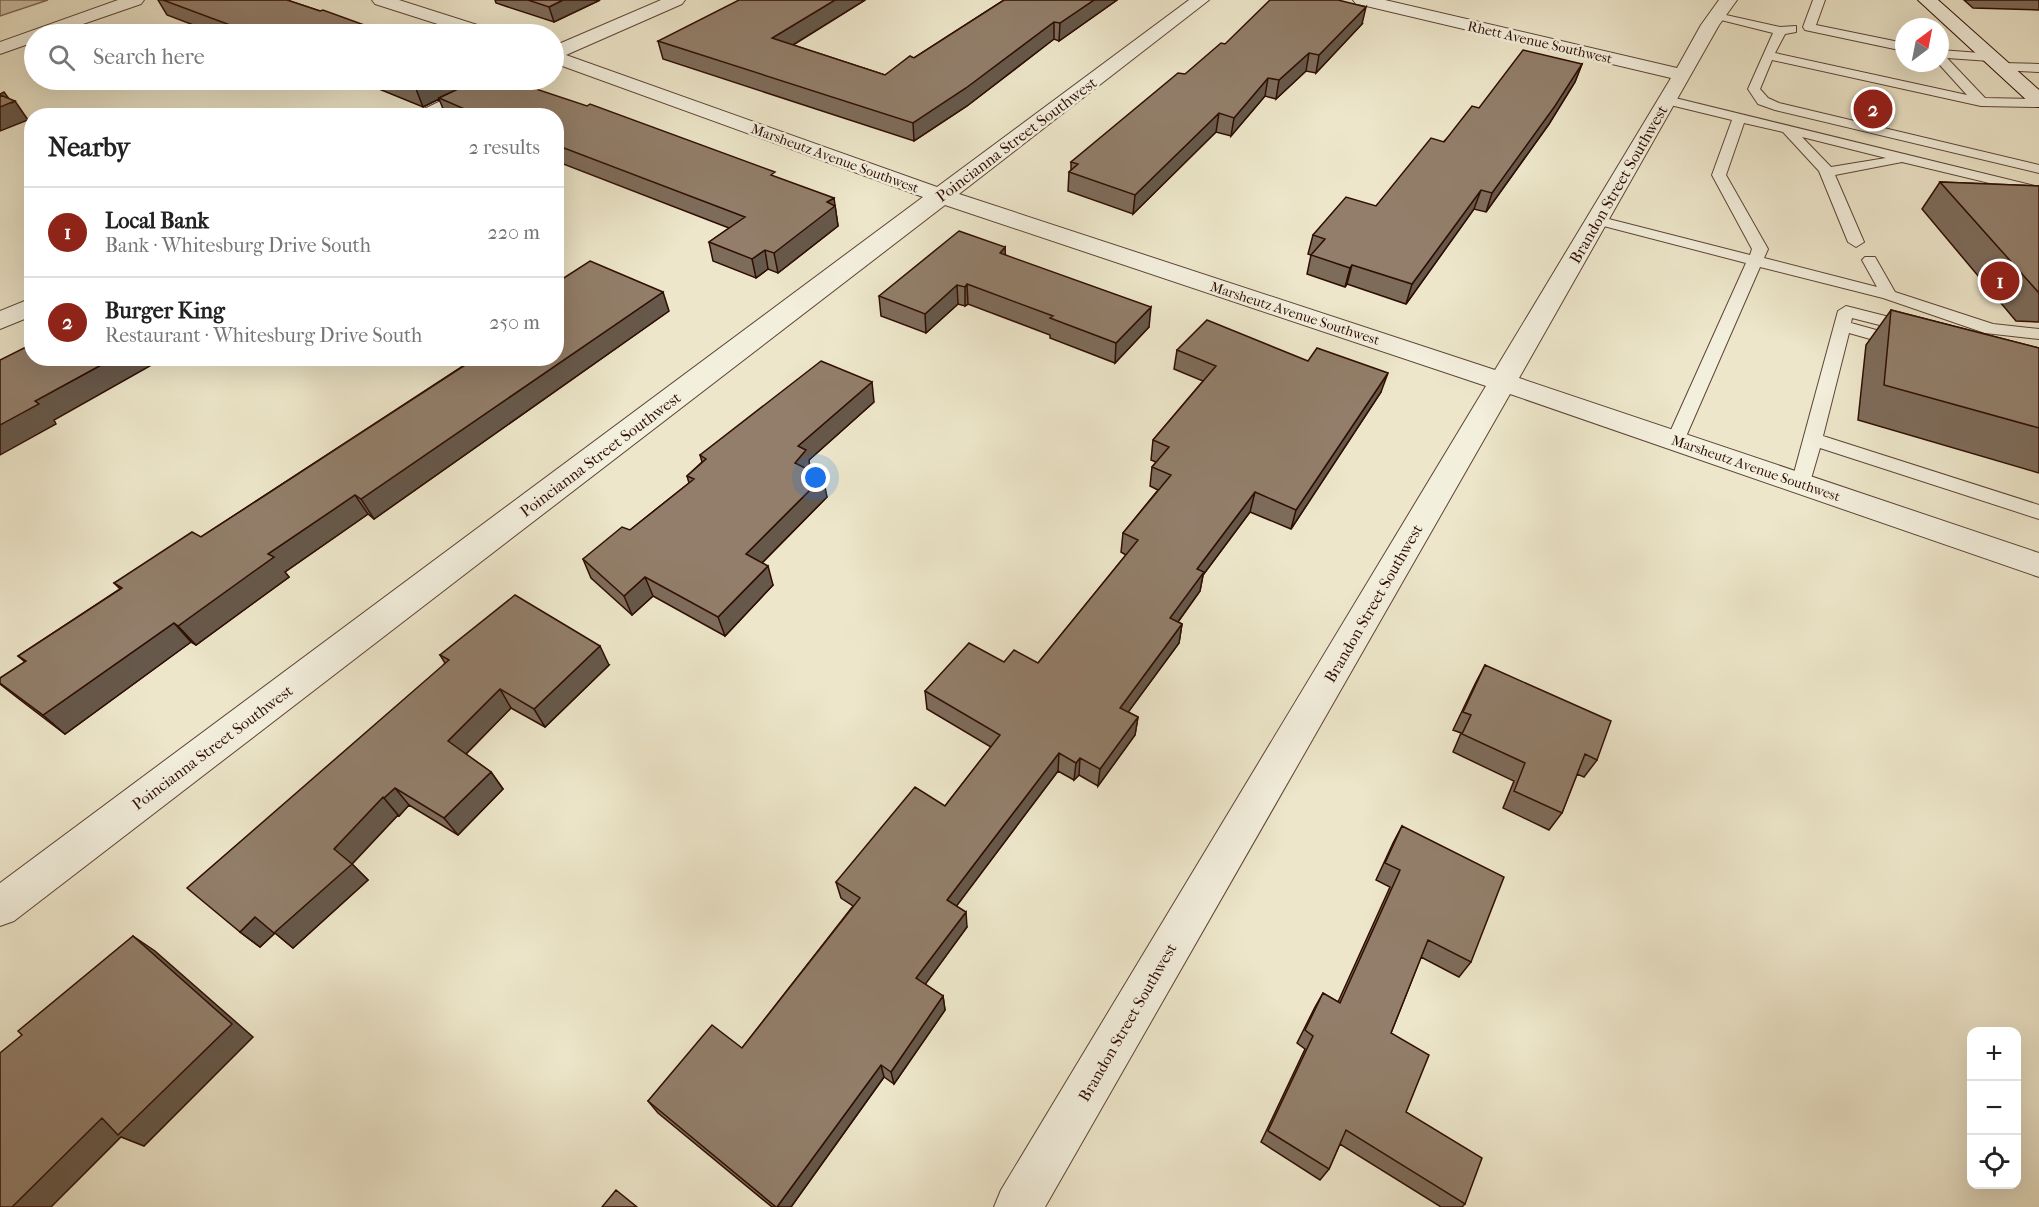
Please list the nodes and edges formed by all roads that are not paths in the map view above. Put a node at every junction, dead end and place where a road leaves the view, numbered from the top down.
1 (135, 0) edge
2 (381, 0) edge
3 (676, 0) edge
4 (1200, 0) edge
5 (1362, 0) edge
6 (1819, 0) edge
7 (1927, 0) edge
8 (1722, 8) edge
9 (67, 24) edge
10 (455, 24) edge
11 (1809, 27) junction
12 (1780, 31) junction
13 (24, 39) edge
14 (1895, 45) edge
15 (0, 48) edge
16 (564, 50) edge
17 (1768, 55) junction
18 (1949, 57) edge
19 (564, 59) edge
20 (1996, 62) junction
21 (1949, 66) edge
22 (2039, 68) edge
23 (1683, 75) junction
24 (478, 90) edge
25 (1667, 100) junction
26 (1981, 102) junction
27 (2039, 102) edge
28 (441, 108) edge
29 (1739, 118) junction
30 (1787, 130) junction
31 (1906, 158) junction
32 (2039, 169) edge
33 (1826, 170) junction
34 (2039, 191) edge
35 (941, 196) junction
36 (1597, 220) junction
37 (1856, 242) dead end
38 (1755, 260) junction
39 (1870, 260) dead end
40 (1889, 295) junction
41 (24, 310) edge
42 (0, 321) edge
43 (1842, 326) junction
44 (1927, 332) edge
45 (2039, 334) edge
46 (1881, 337) dead end
47 (1503, 382) junction
48 (1814, 440) junction
49 (1675, 441) junction
50 (1801, 484) junction
51 (2039, 512) edge
52 (2039, 565) edge
53 (0, 907) edge
54 (1018, 1207) edge

1 - 9 street
2 - 10 street
3 - 16 street
4 - 35 street, Poincianna Street Southwest
5 - 23 street, Rhett Avenue Southwest
6 - 11 lane
7 - 20 street
8 - 12 lane
8 - 23 street, Brandon Street Southwest
11 - 12 lane
11 - 14 lane
12 - 17 lane
13 - 15 street
17 - 26 lane
17 - 32 lane
18 - 20 lane
19 - 35 street, Marsheutz Avenue Southwest
20 - 22 lane
20 - 27 street
21 - 26 lane
23 - 25 street, Brandon Street Southwest
24 - 28 street
25 - 29 lane
25 - 36 street, Brandon Street Southwest
26 - 27 lane
29 - 30 lane
29 - 38 lane
30 - 31 lane
30 - 33 lane
31 - 33 lane
31 - 34 lane
33 - 37 lane
35 - 47 street, Marsheutz Avenue Southwest
35 - 53 street, Poincianna Street Southwest
36 - 38 lane
36 - 47 street, Brandon Street Southwest
38 - 40 lane
38 - 49 lane
39 - 40 lane
40 - 45 lane
41 - 42 street
43 - 44 lane
43 - 46 lane
43 - 48 lane
47 - 49 street, Marsheutz Avenue Southwest
47 - 54 street, Brandon Street Southwest
48 - 50 lane
48 - 51 lane
49 - 50 street, Marsheutz Avenue Southwest
50 - 52 street, Marsheutz Avenue Southwest

